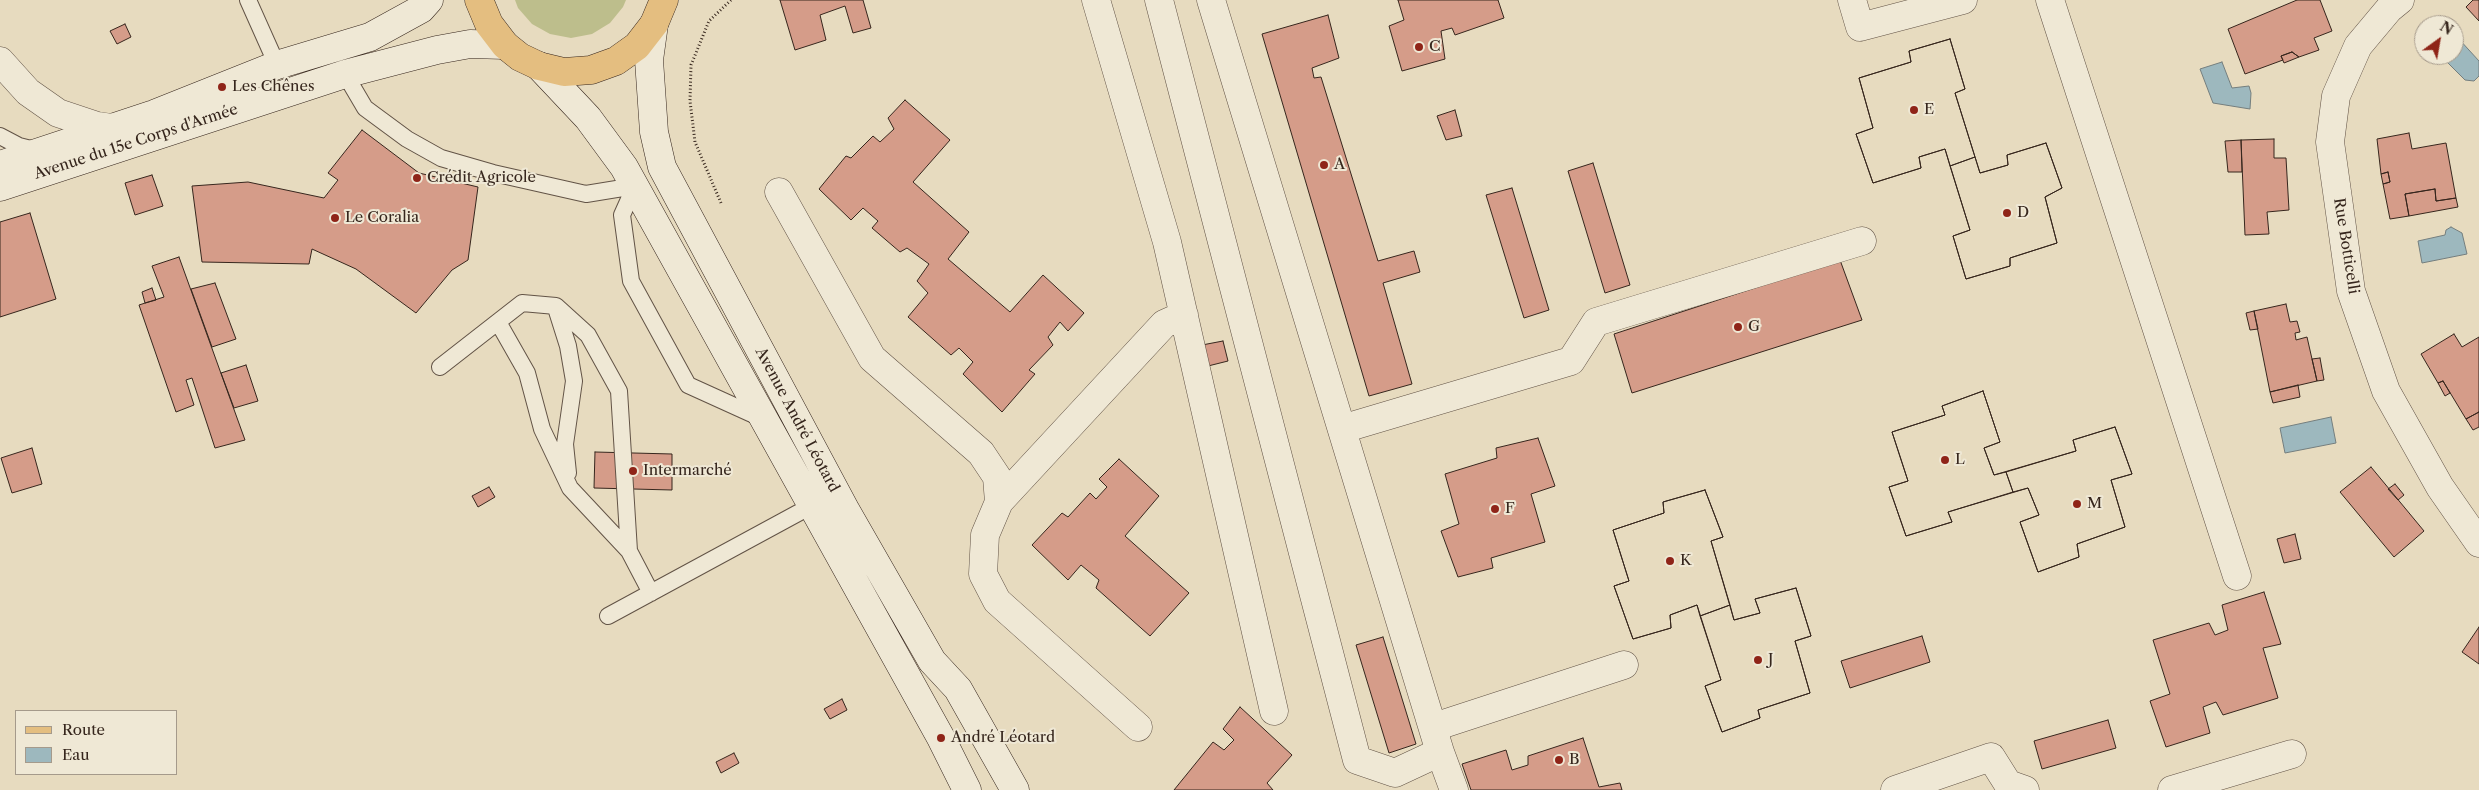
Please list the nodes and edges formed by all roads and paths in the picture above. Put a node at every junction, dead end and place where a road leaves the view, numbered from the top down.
1 (248, 0) edge
2 (429, 0) edge
3 (479, 0) edge
4 (731, 0) edge
5 (1096, 0) edge
6 (1159, 0) edge
7 (1211, 0) edge
8 (1852, 0) edge
9 (1964, 0) edge
10 (2050, 0) edge
11 (2400, 0) edge
12 (661, 6) edge
13 (505, 45) junction
14 (0, 61) edge
15 (277, 65) junction
16 (538, 66) junction
17 (345, 74) junction
18 (112, 128) junction
19 (0, 136) edge
20 (41, 152) junction
21 (703, 161) dead end
22 (0, 165) edge
23 (634, 186) junction
24 (0, 187) edge
25 (779, 192) dead end
26 (1862, 241) dead end
27 (556, 306) junction
28 (1184, 315) junction
29 (498, 322) junction
30 (440, 367) dead end
31 (763, 419) junction
32 (1342, 429) junction
33 (570, 488) junction
34 (999, 502) junction
35 (811, 506) junction
36 (846, 511) junction
37 (2479, 543) edge
38 (628, 551) junction
39 (2237, 576) dead end
40 (651, 593) junction
41 (608, 616) dead end
42 (1624, 666) dead end
43 (1274, 711) dead end
44 (1138, 727) dead end
45 (1437, 740) junction
46 (2292, 754) dead end
47 (967, 790) edge
48 (1016, 790) edge
49 (1454, 790) edge
50 (1896, 790) edge
51 (2025, 790) edge
52 (2172, 790) edge

1 - 15 lane
2 - 15 street, Avenue du 15e Corps d'Armée
3 - 13 main road
4 - 21 path
5 - 28 street
6 - 45 street
7 - 32 street
8 - 9 street
10 - 39 street
11 - 37 street, Rue Botticelli
12 - 16 main road
12 - 36 street, Avenue André Léotard
13 - 16 main road
13 - 17 street, Avenue du 15e Corps d'Armée
14 - 18 street
15 - 18 street, Avenue du 15e Corps d'Armée
16 - 23 street, Avenue André Léotard
17 - 23 lane
17 - 24 street, Avenue du 15e Corps d'Armée
18 - 20 street, Avenue du 15e Corps d'Armée
19 - 20 lane
20 - 22 street, Avenue du 15e Corps d'Armée
23 - 31 street, Avenue André Léotard
23 - 31 lane
25 - 34 street
26 - 32 street
27 - 29 lane
27 - 33 lane
27 - 38 lane
28 - 34 street
28 - 43 street
29 - 30 lane
29 - 33 lane
31 - 35 street, Avenue André Léotard
32 - 45 street
33 - 38 lane
34 - 44 street
35 - 36 lane
35 - 40 lane
35 - 47 street, Avenue André Léotard
36 - 48 street, Avenue André Léotard
38 - 40 lane
40 - 41 lane
42 - 45 street
45 - 49 street
46 - 52 street
50 - 51 street

